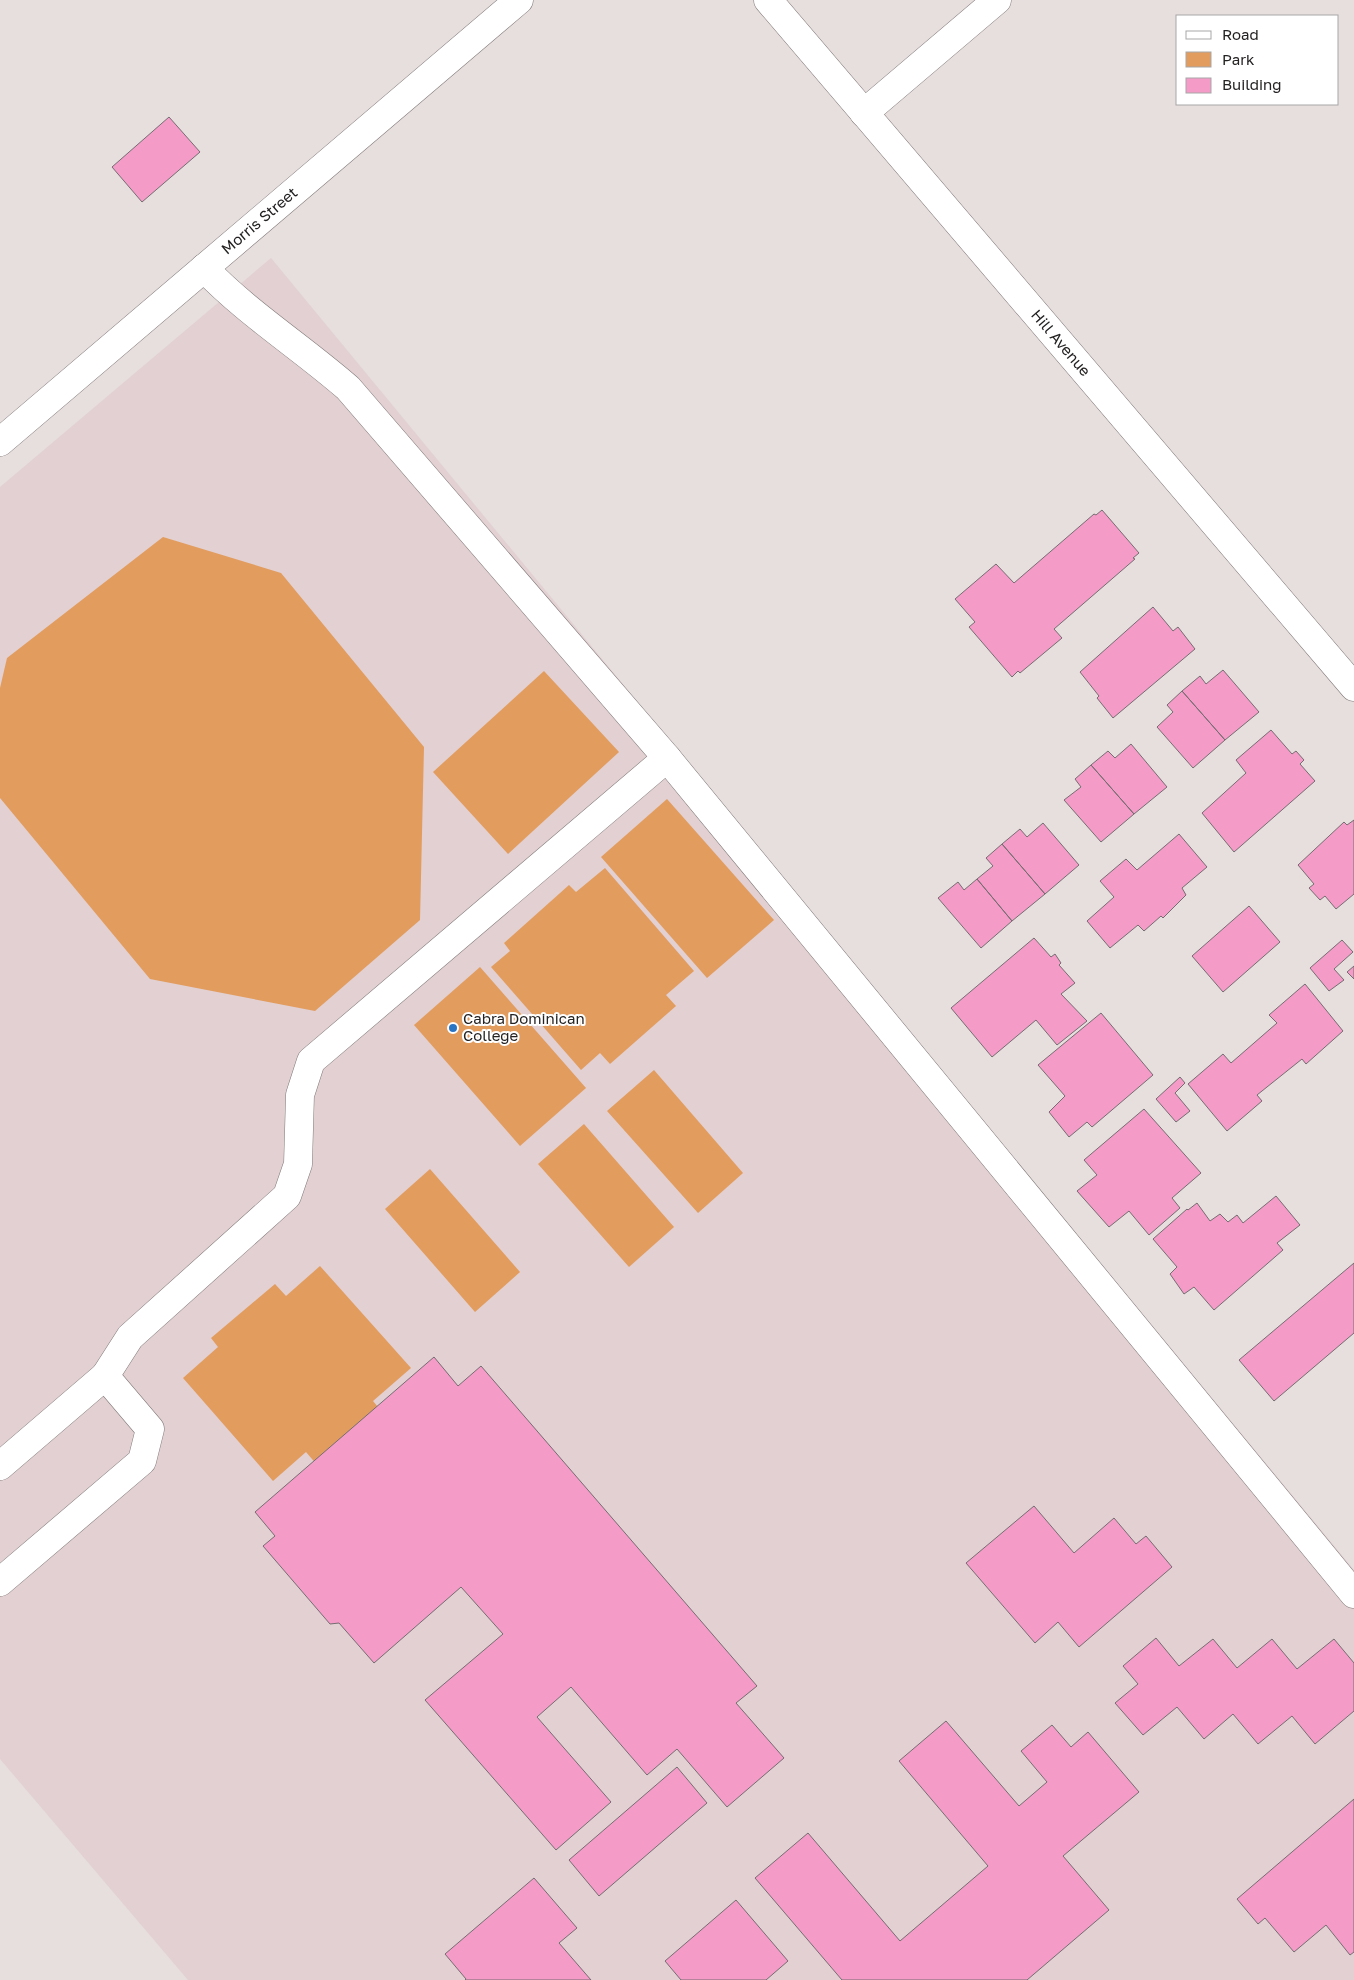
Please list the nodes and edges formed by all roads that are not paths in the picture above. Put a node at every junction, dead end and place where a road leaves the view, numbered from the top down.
1 (519, 0) edge
2 (768, 0) edge
3 (997, 0) edge
4 (864, 113) junction
5 (204, 268) junction
6 (0, 442) edge
7 (1354, 687) edge
8 (666, 758) junction
9 (105, 1376) junction
10 (0, 1466) edge
11 (0, 1582) edge
12 (1354, 1594) edge

1 - 5 street, Morris Street
2 - 4 street, Hill Avenue
3 - 4 street
4 - 7 street, Hill Avenue
5 - 6 street, Morris Street
5 - 8 street
8 - 9 street
8 - 12 street
9 - 10 street
9 - 11 street

